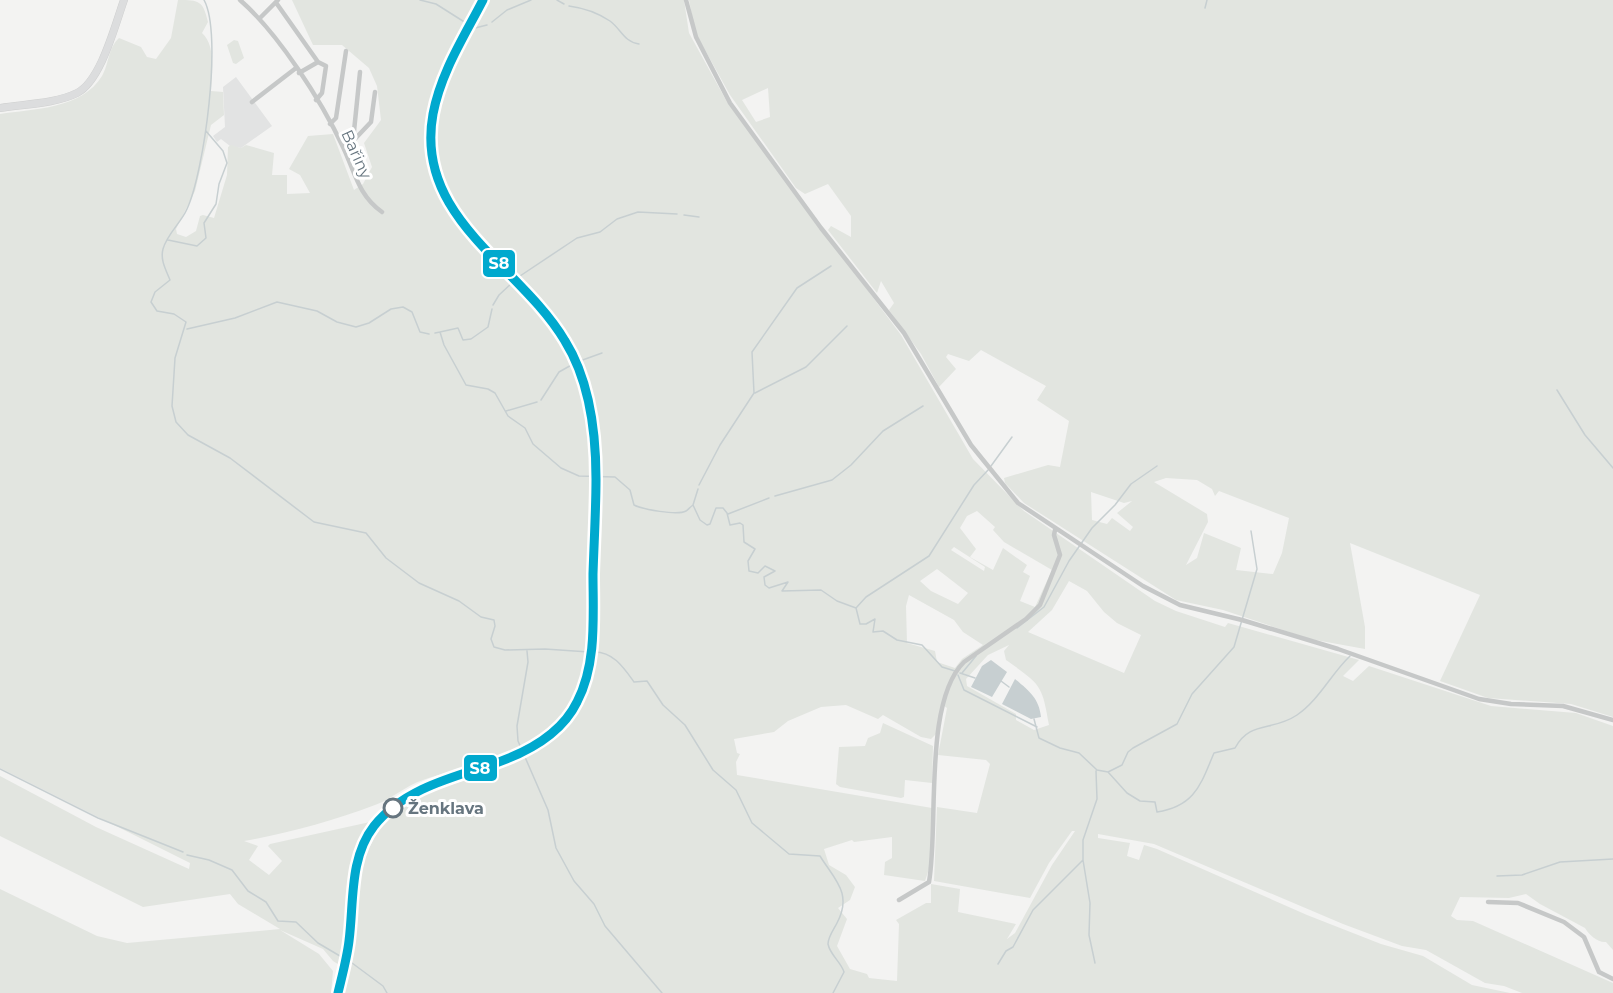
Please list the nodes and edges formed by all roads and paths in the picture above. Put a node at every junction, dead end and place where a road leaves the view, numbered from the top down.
1 (124, 0) edge
2 (240, 0) edge
3 (268, 0) edge
4 (686, 0) edge
5 (276, 4) edge
6 (260, 18) junction
7 (346, 51) dead end
8 (318, 62) junction
9 (298, 70) junction
10 (360, 72) dead end
11 (375, 92) dead end
12 (316, 100) junction
13 (252, 102) dead end
14 (0, 108) edge
15 (330, 124) junction
16 (353, 141) junction
17 (343, 146) junction
18 (382, 212) dead end
19 (1055, 530) junction
20 (1613, 720) edge
21 (899, 900) dead end
22 (1488, 902) dead end
23 (1613, 979) edge

1 - 14 main road
2 - 6 street, Bařiny
3 - 5 street
4 - 19 street
5 - 6 street
5 - 8 street
6 - 9 street, Bařiny
7 - 15 street
8 - 9 street
8 - 12 street
9 - 12 street, Bařiny
9 - 13 street
10 - 16 street
11 - 16 street
12 - 15 street, Bařiny
15 - 17 street, Bařiny
16 - 17 street
17 - 18 street, Bařiny
19 - 20 street
19 - 21 street
22 - 23 street

